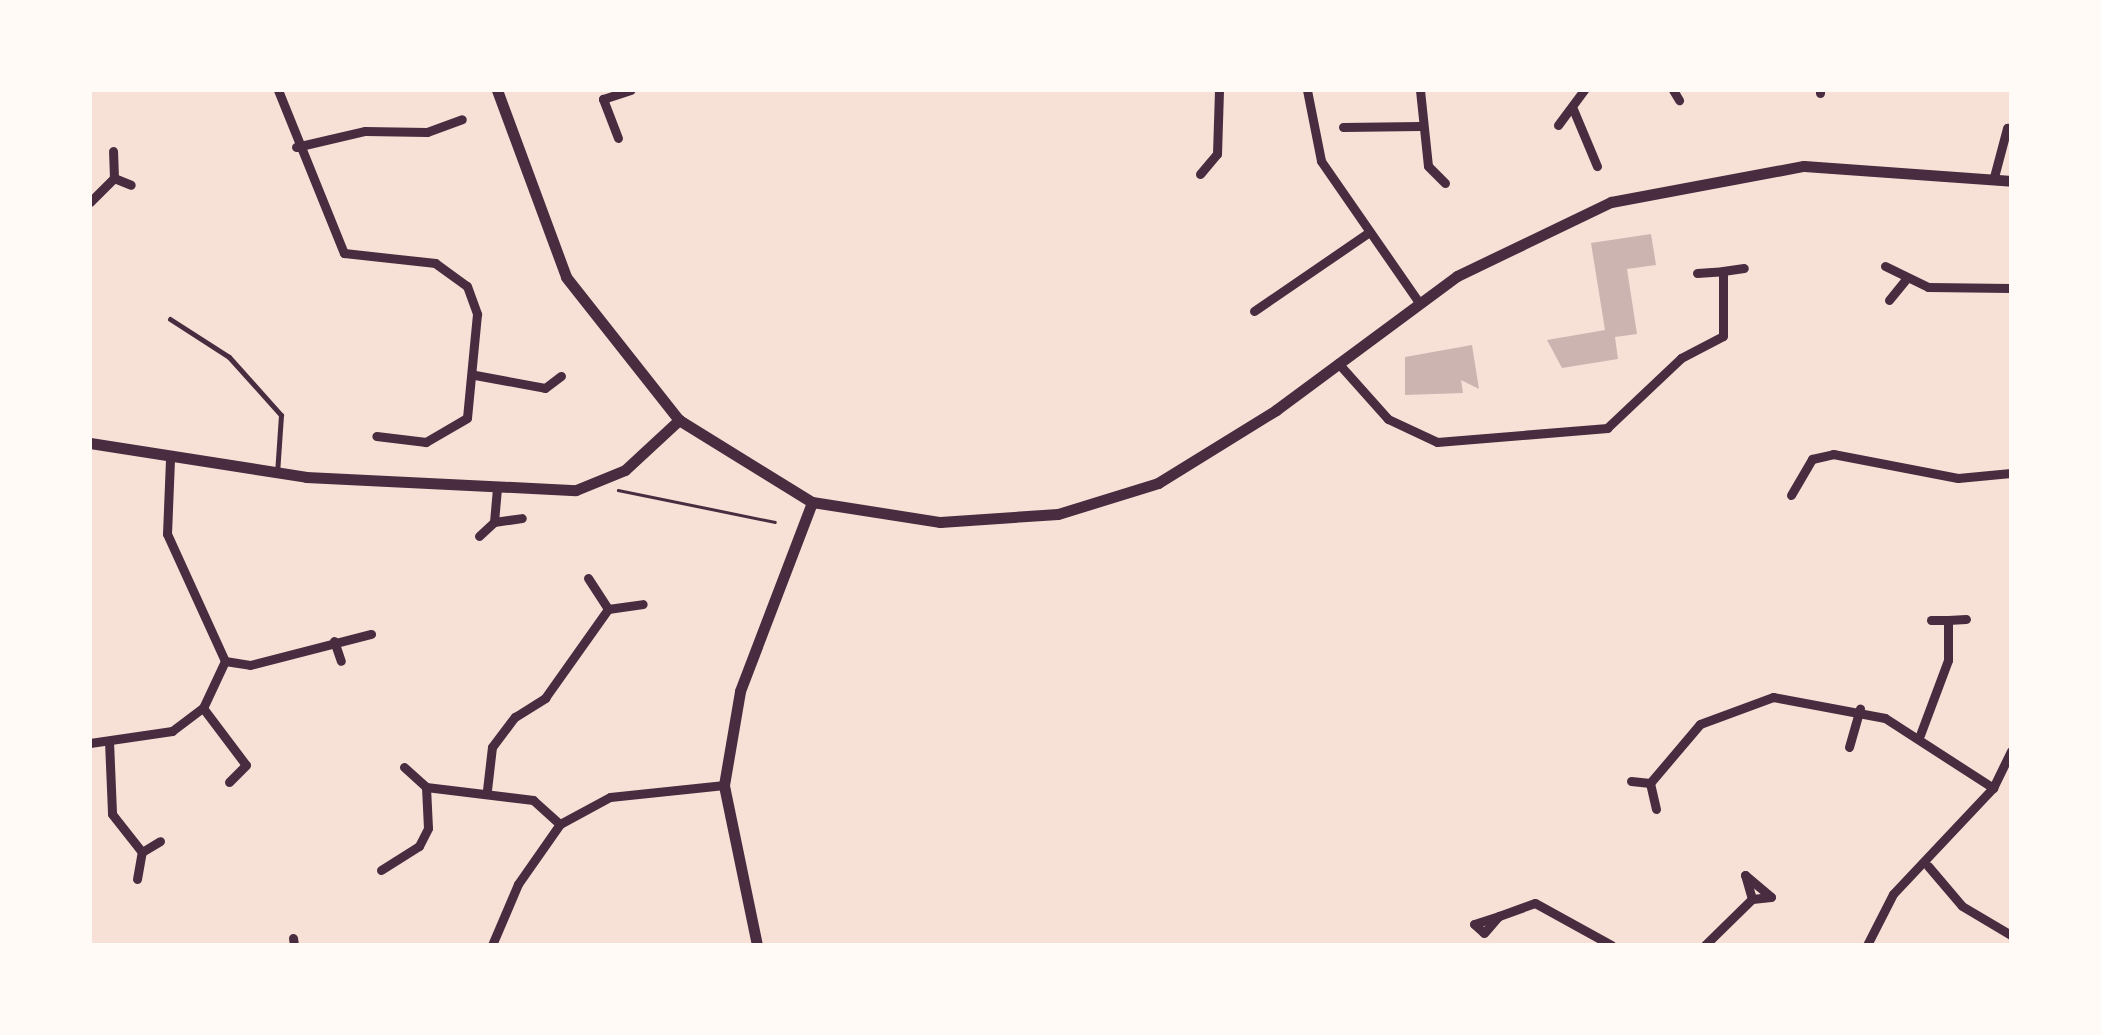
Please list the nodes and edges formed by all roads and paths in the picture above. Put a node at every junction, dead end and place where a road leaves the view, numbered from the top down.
1 (278, 90) edge
2 (497, 90) edge
3 (631, 90) edge
4 (1219, 90) edge
5 (1307, 90) edge
6 (1420, 90) edge
7 (1581, 90) edge
8 (1572, 109) junction
9 (462, 119) dead end
10 (1558, 125) dead end
11 (1420, 126) junction
12 (1343, 127) dead end
13 (2007, 128) dead end
14 (618, 138) dead end
15 (296, 147) junction
16 (113, 151) dead end
17 (1428, 166) junction
18 (1597, 166) dead end
19 (1418, 172) dead end
20 (1200, 174) dead end
21 (1994, 177) junction
22 (114, 178) junction
23 (2011, 181) edge
24 (1446, 184) dead end
25 (131, 185) dead end
26 (90, 202) edge
27 (1368, 234) junction
28 (1885, 266) dead end
29 (1744, 268) dead end
30 (1723, 271) junction
31 (1697, 273) dead end
32 (1905, 280) junction
33 (2011, 288) edge
34 (1889, 300) dead end
35 (1418, 302) junction
36 (1254, 310) dead end
37 (170, 320) dead end
38 (1338, 362) junction
39 (475, 375) junction
40 (561, 376) dead end
41 (679, 420) junction
42 (376, 436) dead end
43 (90, 443) edge
44 (170, 459) junction
45 (2011, 473) edge
46 (277, 474) junction
47 (497, 488) junction
48 (612, 488) dead end
49 (1791, 495) dead end
50 (812, 502) junction
51 (522, 518) dead end
52 (494, 522) junction
53 (774, 522) dead end
54 (480, 536) dead end
55 (588, 578) dead end
56 (643, 604) dead end
57 (608, 609) junction
58 (1932, 620) dead end
59 (1948, 620) junction
60 (1966, 620) dead end
61 (371, 634) dead end
62 (334, 642) junction
63 (225, 661) junction
64 (341, 661) dead end
65 (203, 708) junction
66 (1860, 708) junction
67 (1920, 735) junction
68 (109, 740) junction
69 (90, 743) edge
70 (1849, 747) dead end
71 (2011, 752) edge
72 (246, 764) junction
73 (404, 768) dead end
74 (248, 776) dead end
75 (1631, 781) dead end
76 (229, 782) dead end
77 (1650, 783) junction
78 (724, 785) junction
79 (426, 787) junction
80 (1993, 788) junction
81 (487, 790) junction
82 (1656, 810) dead end
83 (560, 824) junction
84 (160, 840) dead end
85 (142, 852) junction
86 (1928, 866) junction
87 (381, 870) dead end
88 (138, 880) dead end
89 (1752, 900) junction
90 (1484, 933) dead end
91 (2011, 935) edge
92 (492, 945) edge
93 (758, 945) edge
94 (1612, 945) edge
95 (1705, 945) edge
96 (1866, 945) edge

1 - 15 street
2 - 41 street
3 - 14 street
4 - 20 street
5 - 27 street
6 - 11 street
7 - 8 street
8 - 10 street
8 - 18 street
9 - 15 street
11 - 12 street
11 - 17 street
13 - 21 street
15 - 39 street
16 - 22 street
17 - 19 street
17 - 24 street
21 - 23 street
21 - 35 street
22 - 25 street
22 - 26 street
27 - 35 street
27 - 36 street
28 - 32 street
29 - 30 street
30 - 31 street
30 - 38 street
32 - 33 street
32 - 34 street
35 - 38 street
37 - 46 lane
38 - 50 street
39 - 40 street
39 - 42 street
41 - 47 street
41 - 50 street
43 - 44 street
44 - 46 street
44 - 63 street
45 - 49 street
46 - 47 street
47 - 52 street
48 - 53 path
50 - 78 street
51 - 52 street
52 - 54 street
55 - 57 street
56 - 57 street
57 - 81 street
58 - 59 street
59 - 60 street
59 - 67 street
61 - 62 street
62 - 63 street
62 - 64 street
63 - 65 street
65 - 68 street
65 - 72 street
66 - 67 street
66 - 70 street
66 - 77 street
67 - 80 street
68 - 69 street
68 - 85 street
71 - 80 street
72 - 74 street
72 - 76 street
73 - 79 street
75 - 77 street
77 - 82 street
78 - 83 street
78 - 93 street
79 - 81 street
79 - 87 street
80 - 86 street
81 - 83 street
83 - 92 street
84 - 85 street
85 - 88 street
86 - 91 street
86 - 96 street
89 - 89 street
89 - 95 street
90 - 94 street

